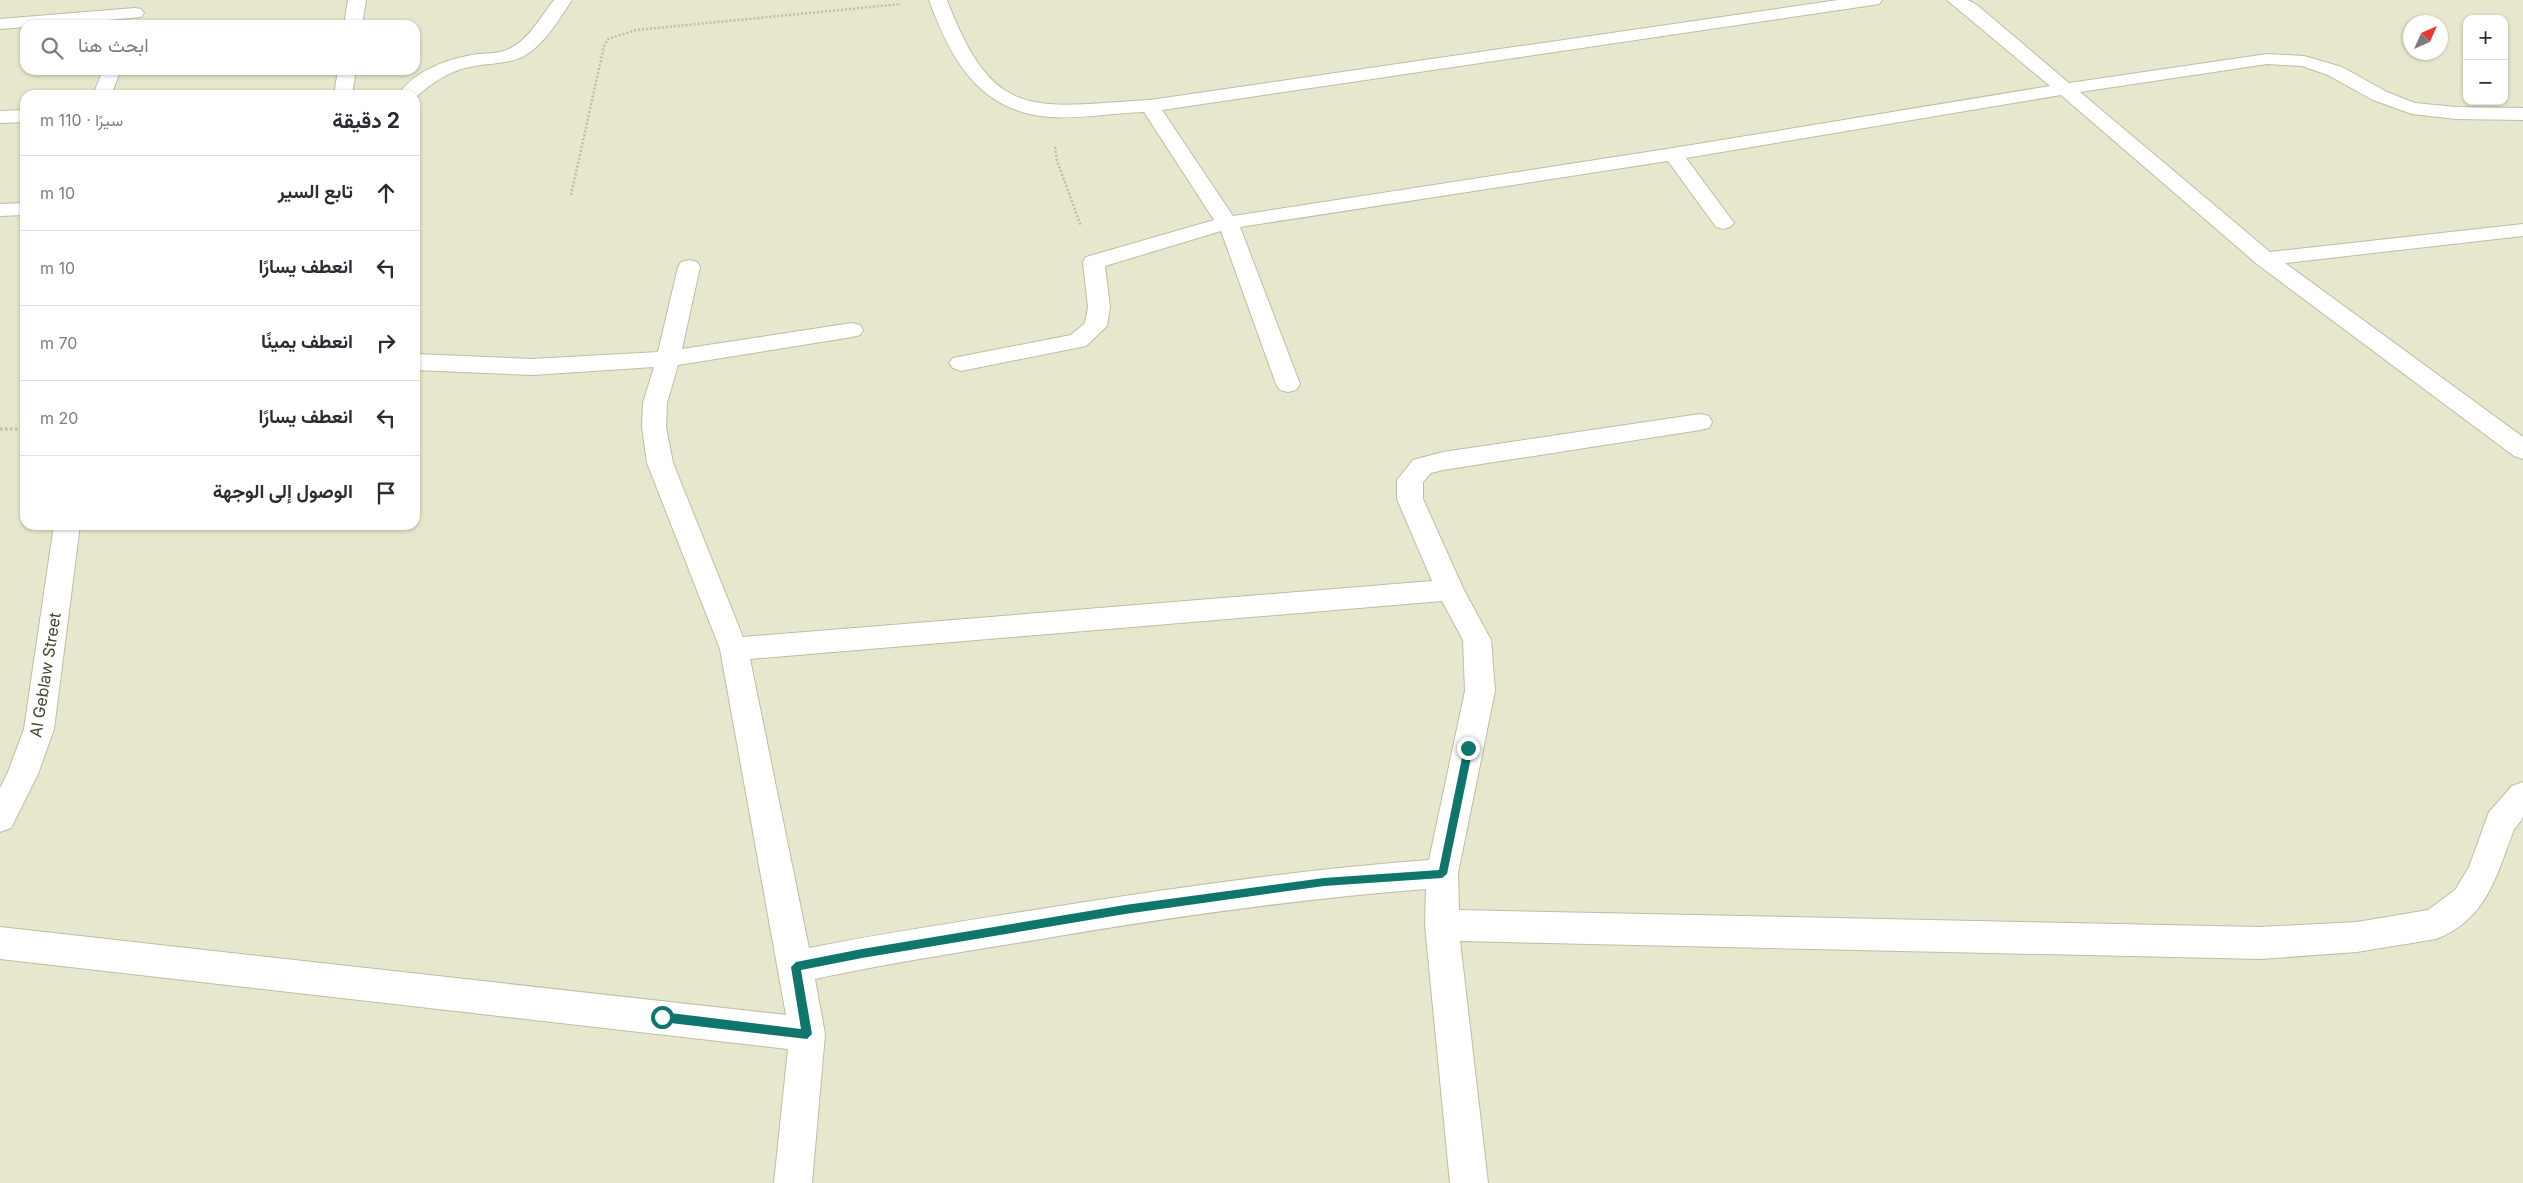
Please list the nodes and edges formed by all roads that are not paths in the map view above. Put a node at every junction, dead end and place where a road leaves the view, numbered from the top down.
1 (356, 0) edge
2 (563, 0) edge
3 (938, 0) edge
4 (1873, 0) edge
5 (1956, 0) edge
6 (135, 13) edge
7 (49, 20) edge
8 (354, 20) edge
9 (20, 22) edge
10 (0, 24) edge
11 (110, 75) edge
12 (346, 75) edge
13 (2064, 89) junction
14 (104, 90) edge
15 (344, 90) edge
16 (412, 90) edge
17 (1150, 106) junction
18 (2523, 114) edge
19 (20, 116) edge
20 (0, 117) edge
21 (1673, 154) junction
22 (20, 209) edge
23 (0, 210) edge
24 (1228, 223) junction
25 (1723, 223) dead end
26 (2523, 230) edge
27 (2265, 259) junction
28 (689, 267) dead end
29 (852, 330) dead end
30 (668, 359) junction
31 (420, 362) edge
32 (961, 363) dead end
33 (1288, 384) dead end
34 (1700, 422) dead end
35 (2523, 450) edge
36 (66, 530) edge
37 (1450, 590) junction
38 (734, 650) junction
39 (2523, 795) edge
40 (0, 818) edge
41 (1442, 874) junction
42 (1442, 925) junction
43 (0, 943) edge
44 (796, 967) junction
45 (807, 1034) junction
46 (793, 1183) edge
47 (1469, 1183) edge

1 - 8 street
2 - 16 street
3 - 17 street
4 - 17 street
5 - 13 street
6 - 7 street
9 - 10 street
11 - 14 street
12 - 15 street
13 - 18 street
13 - 21 street
13 - 27 street
17 - 24 street
19 - 20 street
21 - 24 street
21 - 25 street
22 - 23 street
24 - 32 street
24 - 33 street
26 - 27 street
27 - 35 street
28 - 30 street
29 - 30 street
30 - 31 street
30 - 38 street
34 - 37 street
36 - 40 street, Al Geblaw Street
37 - 38 street
37 - 41 street
38 - 44 street
39 - 42 street
41 - 42 street
41 - 44 street
42 - 47 street
43 - 45 street
44 - 45 street
45 - 46 street

